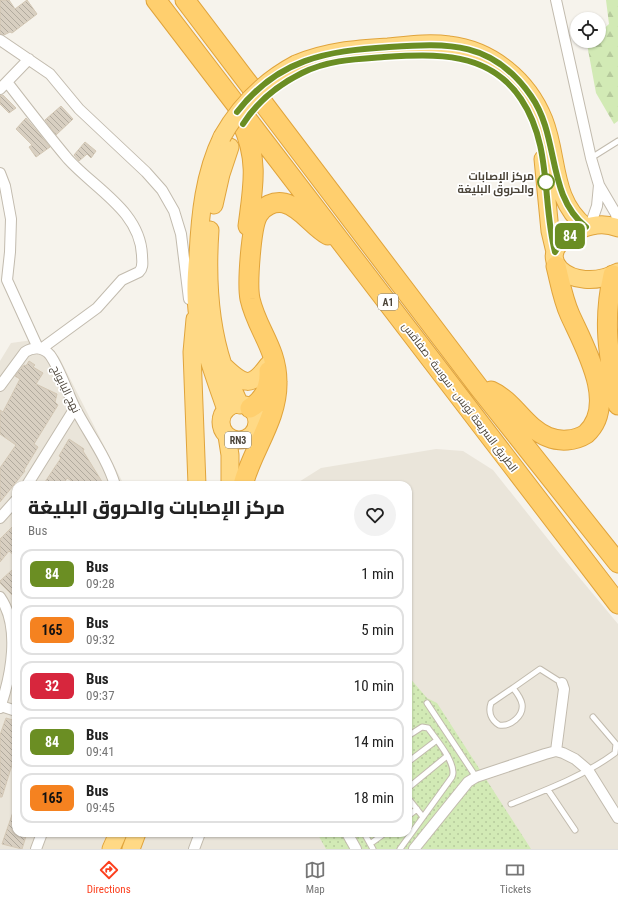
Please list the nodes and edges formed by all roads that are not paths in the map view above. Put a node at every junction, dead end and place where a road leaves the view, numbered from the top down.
1 (156, 0) edge
2 (185, 0) edge
3 (556, 0) edge
4 (0, 40) edge
5 (29, 59) junction
6 (299, 69) junction
7 (3, 86) edge
8 (233, 102) junction
9 (226, 142) junction
10 (618, 142) edge
11 (591, 158) junction
12 (0, 173) edge
13 (599, 185) junction
14 (588, 227) junction
15 (618, 228) edge
16 (341, 241) junction
17 (555, 259) junction
18 (616, 273) edge
19 (198, 311) junction
20 (192, 329) junction
21 (39, 349) junction
22 (223, 365) junction
23 (268, 365) junction
24 (0, 386) edge
25 (480, 389) junction
26 (618, 405) edge
27 (75, 408) junction
28 (239, 408) junction
29 (228, 436) junction
30 (247, 438) junction
31 (29, 481) edge
32 (113, 481) edge
33 (197, 481) edge
34 (230, 481) edge
35 (243, 481) edge
36 (244, 481) edge
37 (12, 504) edge
38 (0, 518) edge
39 (618, 563) edge
40 (0, 597) edge
41 (618, 604) edge
42 (12, 612) edge
43 (12, 636) edge
44 (562, 683) joint
45 (513, 688) junction
46 (427, 703) dead end
47 (0, 707) edge
48 (12, 710) edge
49 (593, 716) dead end
50 (412, 733) edge
51 (436, 740) junction
52 (617, 747) edge
53 (556, 752) junction
54 (447, 756) junction
55 (412, 759) edge
56 (588, 770) junction
57 (476, 777) junction
58 (412, 785) edge
59 (548, 790) junction
60 (412, 803) edge
61 (511, 804) dead end
62 (417, 809) junction
63 (412, 813) edge
64 (423, 817) junction
65 (618, 818) edge
66 (575, 830) dead end
67 (412, 832) edge
68 (40, 837) edge
69 (116, 837) edge
70 (136, 837) edge
71 (198, 837) edge
72 (349, 837) edge
73 (366, 837) edge
74 (381, 837) edge
75 (409, 837) edge
76 (372, 847) edge
77 (36, 849) edge
78 (112, 849) edge
79 (131, 849) edge
80 (194, 849) edge
81 (356, 849) edge
82 (400, 849) edge
83 (414, 849) edge

1 - 8 highway, الطريق السريعة تونس - سوسة - صفاقس / A1
2 - 25 highway, الطريق السريعة تونس - سوسة - صفاقس / A1
3 - 11 street
4 - 5 street
5 - 7 street
5 - 20 street
6 - 9 highway, bridge
6 - 14 highway
6 - 17 highway
7 - 21 street
8 - 16 highway, الطريق السريعة تونس - سوسة - صفاقس / A1
8 - 23 highway
9 - 19 highway
9 - 22 highway
10 - 11 lane
11 - 13 street
12 - 21 street, نهج البابونج
13 - 14 street
13 - 15 street
14 - 15 highway
14 - 17 highway
16 - 36 highway
16 - 41 highway, الطريق السريعة تونس - سوسة - صفاقس / A1
17 - 18 highway
17 - 25 highway
18 - 26 highway
19 - 20 highway
19 - 28 highway
20 - 33 highway
21 - 24 street
21 - 27 street, نهج البابونج
22 - 23 highway
22 - 28 highway
23 - 28 highway
25 - 39 highway, الطريق السريعة تونس - سوسة - صفاقس / A1
27 - 31 street
27 - 32 street, نهج البابونج
28 - 29 highway, RN3
28 - 30 highway, RN3
29 - 30 highway, RN3
29 - 34 highway, RN3
30 - 35 highway, RN3
37 - 38 street
40 - 42 street
43 - 47 street
44 - 45 lane
44 - 53 street
45 - 45 lane
46 - 57 lane
47 - 48 street
49 - 52 lane
50 - 51 lane
51 - 54 lane
51 - 55 lane
52 - 56 lane
53 - 56 street
53 - 57 street
54 - 58 lane
54 - 64 lane
56 - 59 lane
56 - 65 street
57 - 83 street
59 - 61 lane
59 - 66 lane
60 - 62 lane
62 - 63 lane
62 - 64 lane
64 - 67 lane
68 - 77 street
69 - 78 highway
70 - 79 highway
71 - 80 street
72 - 81 street
73 - 76 lane
74 - 76 lane
75 - 82 lane

